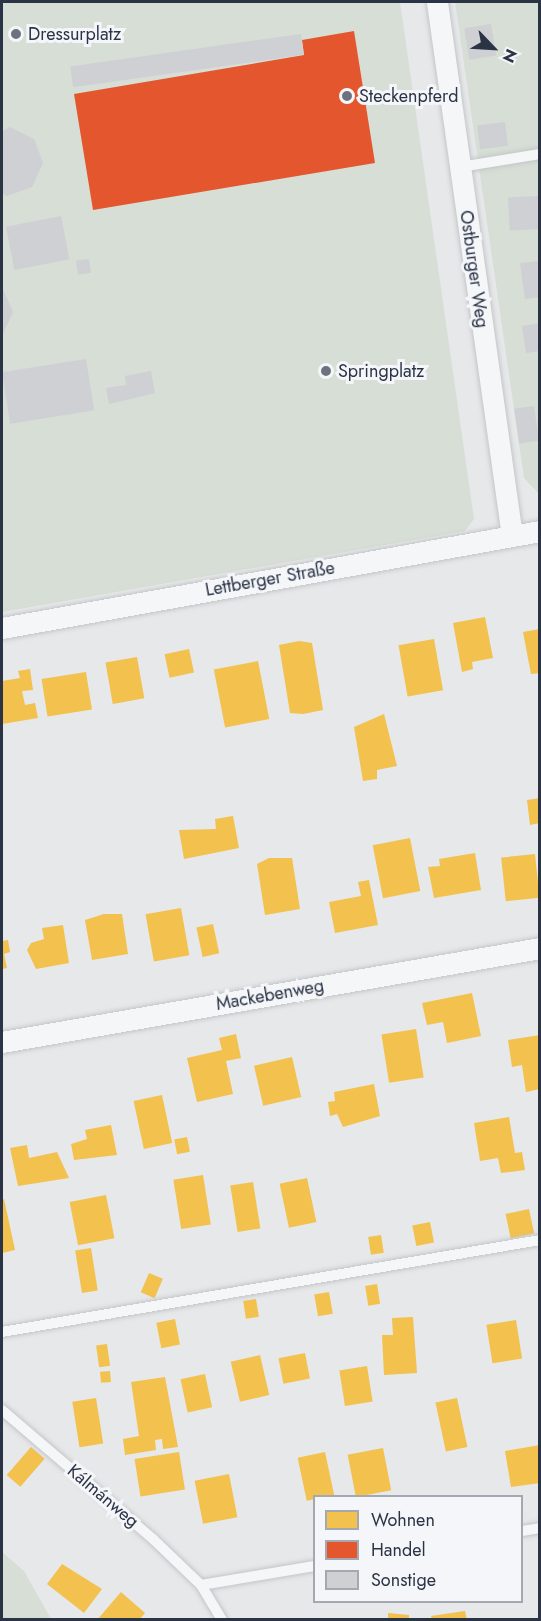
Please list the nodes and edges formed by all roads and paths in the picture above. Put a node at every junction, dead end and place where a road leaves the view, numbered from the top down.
1 (437, 2) edge
2 (540, 154) edge
3 (460, 167) junction
4 (540, 531) edge
5 (512, 536) junction
6 (2, 628) edge
7 (540, 948) edge
8 (2, 1042) edge
9 (540, 1240) edge
10 (2, 1332) edge
11 (2, 1410) edge
12 (540, 1528) edge
13 (523, 1531) edge
14 (313, 1566) edge
15 (201, 1585) junction
16 (222, 1620) edge

1 - 3 street, Ostburger Weg
2 - 3 lane
3 - 5 street, Ostburger Weg
4 - 5 street, Lettberger Straße
5 - 6 street, Lettberger Straße
7 - 8 street, Mackebenweg
9 - 10 lane
11 - 15 lane, Kálmánweg
12 - 13 lane
14 - 15 lane
15 - 16 lane, Kálmánweg

